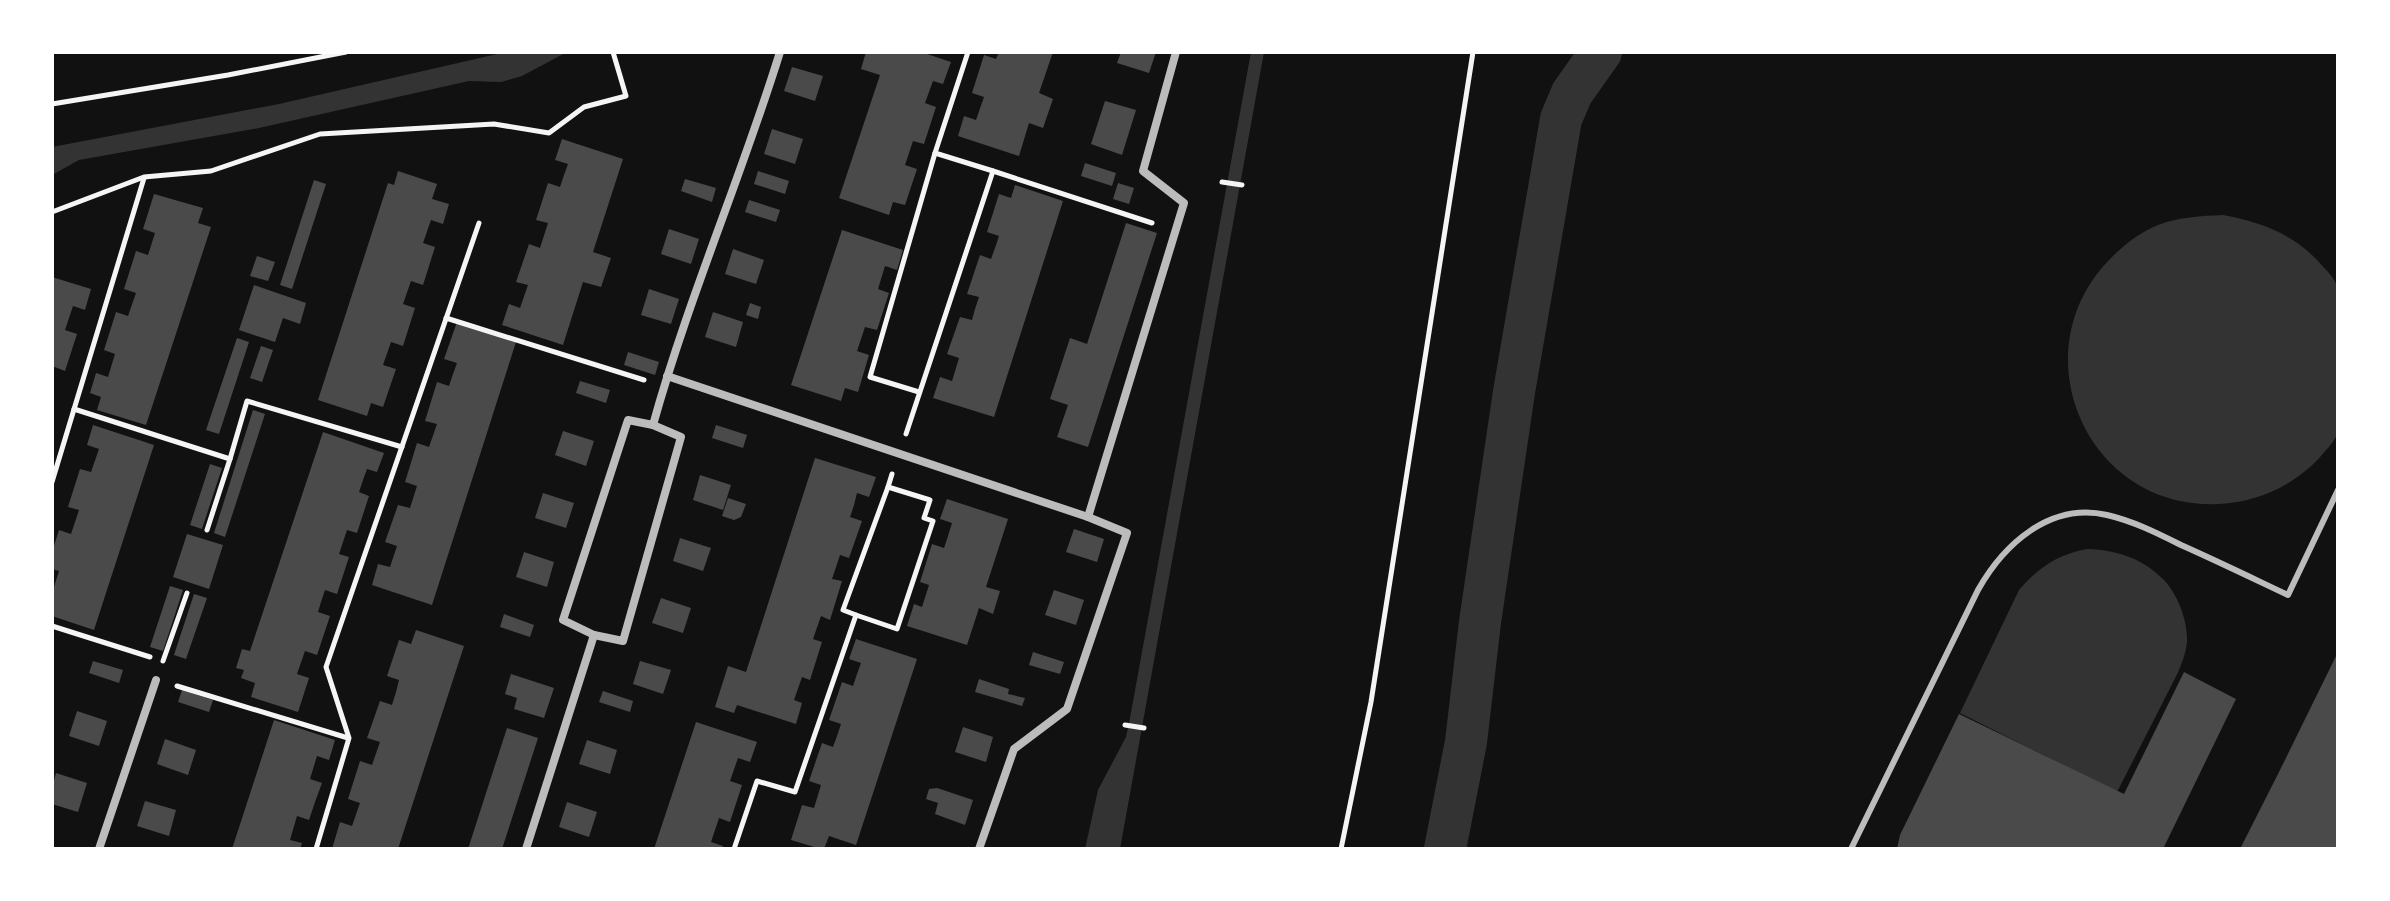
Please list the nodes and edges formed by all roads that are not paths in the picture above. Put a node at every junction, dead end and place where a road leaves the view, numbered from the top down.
1 (780, 52) edge
2 (1176, 52) edge
3 (667, 376) junction
4 (653, 425) junction
5 (2338, 490) edge
6 (1088, 517) junction
7 (594, 635) junction
8 (156, 680) road end
9 (99, 849) edge
10 (526, 849) edge
11 (979, 849) edge
12 (1851, 849) edge

1 - 3 street
2 - 6 street
3 - 4 street
3 - 6 street
4 - 7 street
4 - 7 street
5 - 12 lane
6 - 11 street
7 - 10 street
8 - 9 street

